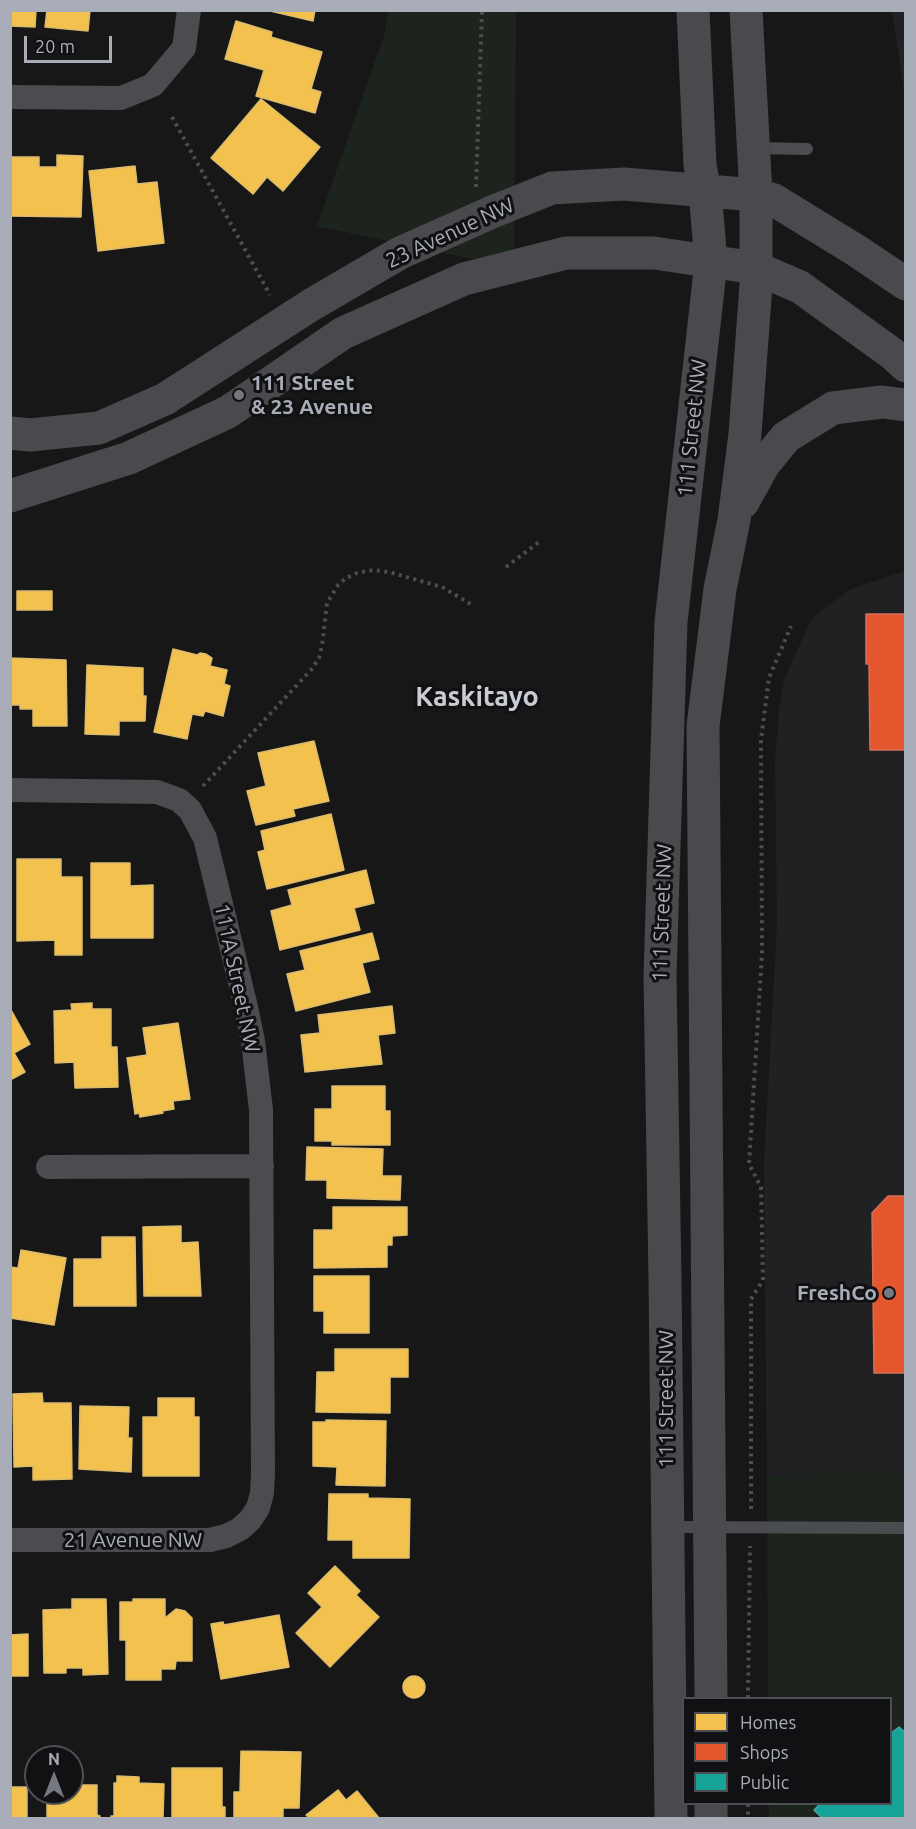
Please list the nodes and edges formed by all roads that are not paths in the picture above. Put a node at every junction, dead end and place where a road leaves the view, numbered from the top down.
1 (189, 10) edge
2 (693, 10) edge
3 (746, 10) edge
4 (10, 97) edge
5 (753, 148) junction
6 (807, 149) dead end
7 (705, 191) junction
8 (756, 195) junction
9 (711, 262) junction
10 (756, 268) junction
11 (906, 284) edge
12 (906, 366) edge
13 (906, 405) edge
14 (10, 433) edge
15 (10, 496) edge
16 (734, 520) junction
17 (10, 790) edge
18 (262, 1166) junction
19 (48, 1167) dead end
20 (250, 1520) joint
21 (667, 1527) junction
22 (710, 1527) junction
23 (906, 1528) edge
24 (10, 1540) edge
25 (711, 1697) edge
26 (671, 1818) edge

1 - 4 street
2 - 7 main road, 111 Street NW
3 - 5 main road, 111 Street NW
5 - 6 lane
5 - 8 main road, 111 Street NW
7 - 8 main road, 23 Avenue NW
7 - 9 main road, 111 Street NW
7 - 14 main road, 23 Avenue NW
8 - 10 main road, 111 Street NW
8 - 11 main road, 23 Avenue NW
9 - 10 main road
9 - 15 main road
9 - 21 main road, 111 Street NW
10 - 12 main road
10 - 16 main road, 111 Street NW
13 - 16 main road
16 - 22 main road, 111 Street NW
17 - 18 street, 111A Street NW
18 - 19 street
18 - 20 street, 111A Street NW
20 - 24 street, 21 Avenue NW
21 - 22 lane
21 - 26 main road, 111 Street NW
22 - 23 lane
22 - 25 main road, 111 Street NW

